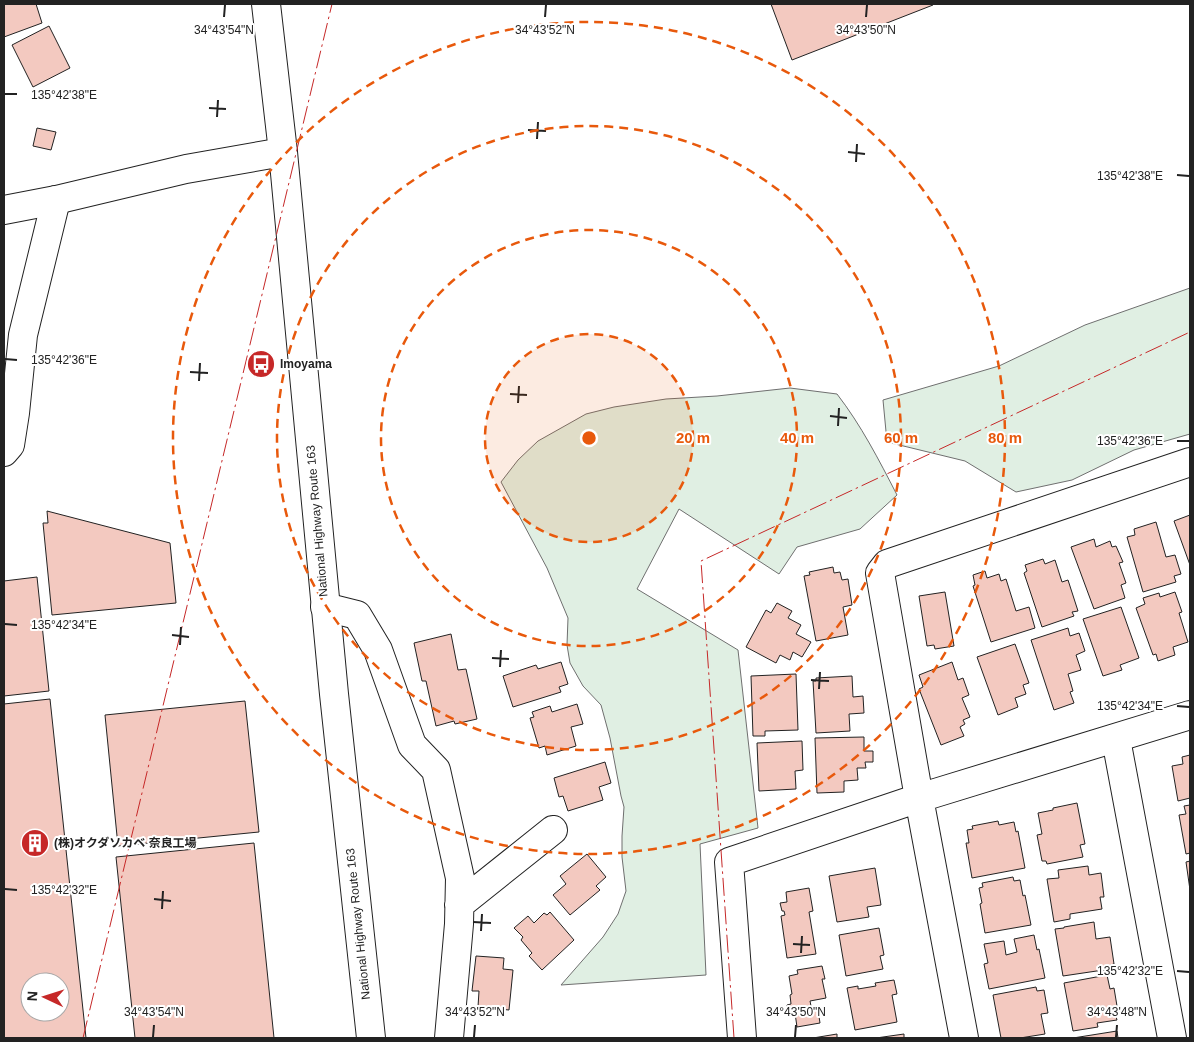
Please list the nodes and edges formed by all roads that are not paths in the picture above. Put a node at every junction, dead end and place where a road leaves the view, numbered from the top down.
1 (266, 4) edge
2 (283, 152) junction
3 (56, 200) junction
4 (4, 210) edge
5 (4, 452) edge
6 (1190, 462) edge
7 (325, 607) junction
8 (1190, 715) edge
9 (1116, 739) junction
10 (920, 798) junction
11 (553, 830) dead end
12 (459, 905) junction
13 (371, 1038) edge
14 (449, 1038) edge
15 (742, 1038) edge
16 (964, 1038) edge
17 (1172, 1038) edge

1 - 2 main road, National Highway Route 163
2 - 3 main road
2 - 7 main road, National Highway Route 163
3 - 4 main road
3 - 5 main road
6 - 10 main road
7 - 12 main road
7 - 13 main road, National Highway Route 163
8 - 9 main road
9 - 10 main road
9 - 17 main road
10 - 15 main road
10 - 16 main road
11 - 12 main road
12 - 14 main road

